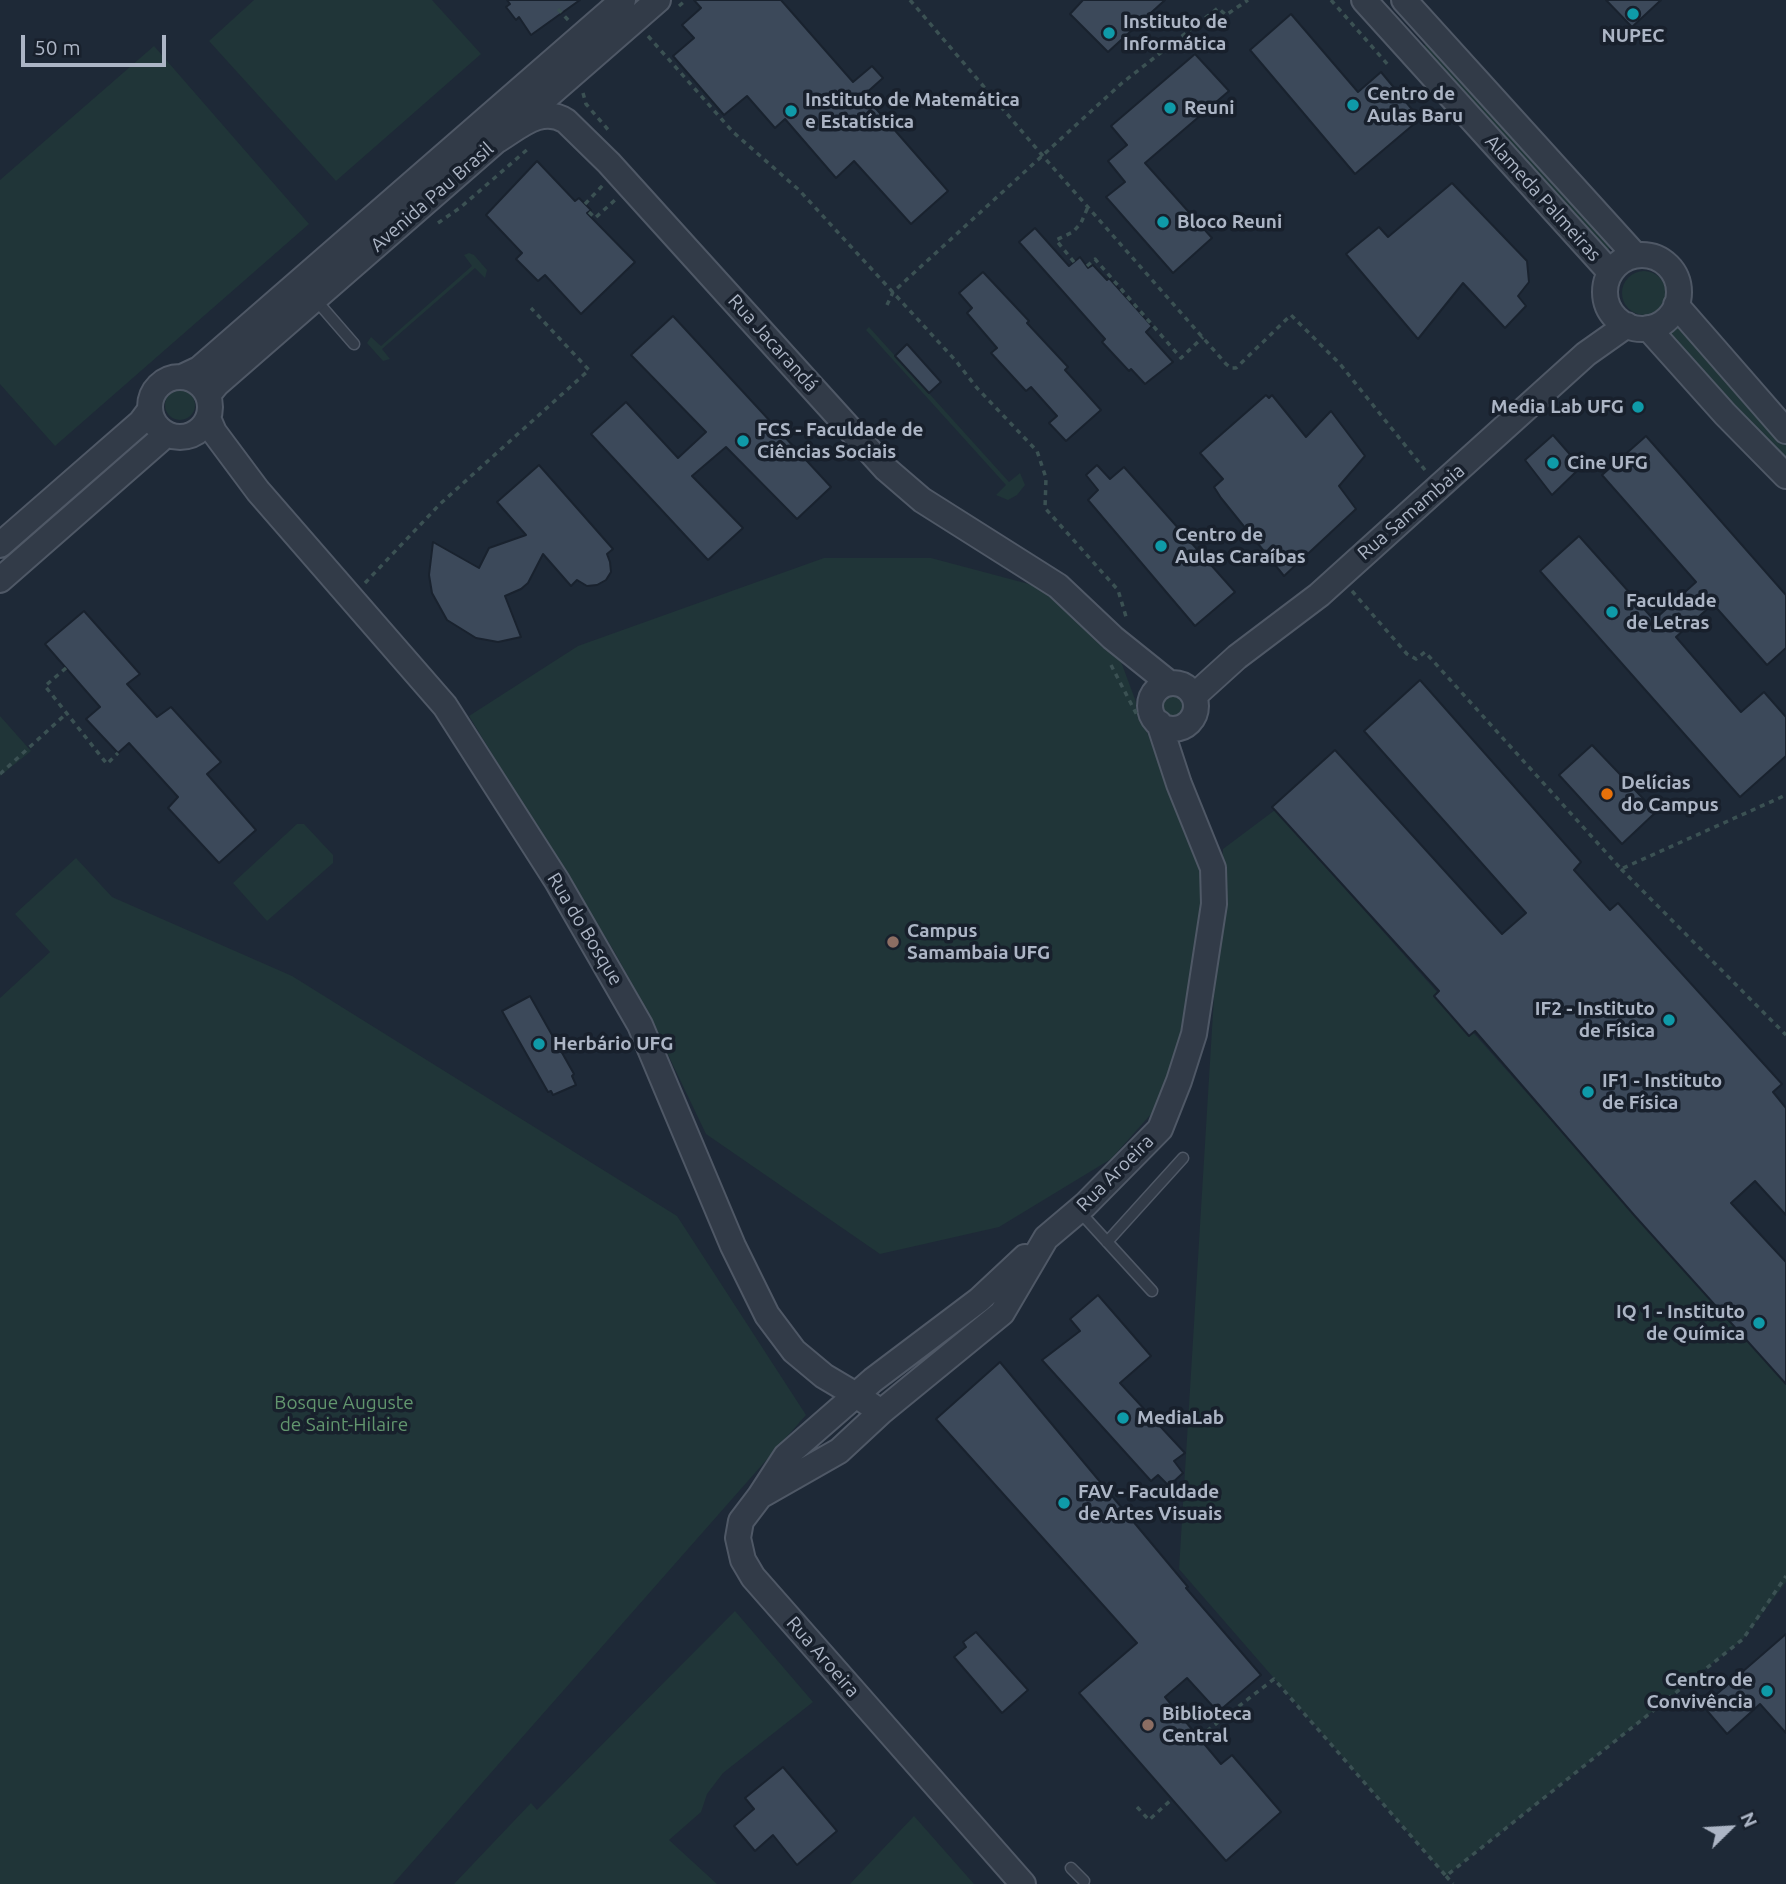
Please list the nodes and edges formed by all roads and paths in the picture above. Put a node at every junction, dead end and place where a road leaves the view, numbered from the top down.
1 (686, 0) edge
2 (910, 0) edge
3 (1248, 0) edge
4 (1331, 0) edge
5 (1364, 0) edge
6 (1405, 0) edge
7 (614, 3) edge
8 (667, 4) edge
9 (558, 9) dead end
10 (570, 23) dead end
11 (647, 34) dead end
12 (1390, 67) dead end
13 (580, 80) junction
14 (612, 134) dead end
15 (496, 141) junction
16 (535, 143) dead end
17 (1042, 155) junction
18 (604, 172) junction
19 (619, 195) dead end
20 (585, 204) dead end
21 (1088, 207) junction
22 (589, 212) dead end
23 (437, 223) dead end
24 (1635, 255) junction
25 (1074, 262) dead end
26 (1087, 266) dead end
27 (1610, 272) junction
28 (893, 292) junction
29 (314, 298) junction
30 (887, 305) dead end
31 (1676, 305) junction
32 (531, 308) dead end
33 (1637, 327) junction
34 (1203, 337) junction
35 (354, 344) dead end
36 (182, 377) junction
37 (150, 410) junction
38 (204, 415) junction
39 (1786, 431) edge
40 (165, 433) junction
41 (1430, 476) dead end
42 (1786, 476) edge
43 (0, 545) edge
44 (1340, 575) junction
45 (0, 580) edge
46 (364, 583) dead end
47 (1115, 640) junction
48 (66, 668) dead end
49 (1169, 683) junction
50 (1194, 696) junction
51 (68, 713) junction
52 (1158, 719) junction
53 (118, 753) dead end
54 (0, 774) edge
55 (1786, 795) edge
56 (1621, 869) junction
57 (1786, 1035) edge
58 (1183, 1158) dead end
59 (1079, 1210) junction
60 (1046, 1237) junction
61 (1107, 1242) junction
62 (1152, 1291) dead end
63 (856, 1395) junction
64 (881, 1412) junction
65 (760, 1496) junction
66 (1786, 1576) edge
67 (1199, 1737) dead end
68 (1172, 1799) dead end
69 (1137, 1807) dead end
70 (1071, 1868) dead end
71 (1446, 1876) junction
72 (1084, 1881) dead end
73 (1023, 1884) edge
74 (1453, 1884) edge

1 - 8 path
2 - 17 path
3 - 17 path
4 - 12 path
5 - 27 street, Alameda Palmeiras
6 - 24 street, Alameda Palmeiras
7 - 36 street, Avenida Pau Brasil
8 - 13 street, Avenida Pau Brasil
9 - 10 path
11 - 28 path
13 - 14 path
13 - 15 street, Avenida Pau Brasil
13 - 18 street
15 - 18 street
15 - 29 street, Avenida Pau Brasil
16 - 23 path
17 - 21 path
17 - 28 path
18 - 20 path
18 - 47 street, Rua Jacarandá
19 - 22 path
21 - 25 path
21 - 34 path
24 - 27 street
24 - 31 street
26 - 34 path
27 - 33 street
28 - 30 path
28 - 47 path
29 - 35 lane
29 - 38 street, Avenida Pau Brasil
31 - 33 street
31 - 39 street
32 - 46 path
33 - 42 street
33 - 44 street, Rua Samambaia
34 - 41 path
36 - 37 street
36 - 38 street
37 - 40 street
37 - 43 street
38 - 40 street
38 - 63 street, Rua do Bosque
40 - 45 street
44 - 50 street, Rua Samambaia
44 - 56 path
47 - 49 street
47 - 52 street
47 - 52 path
48 - 51 path
49 - 50 street
49 - 52 street
50 - 52 street
51 - 53 path
51 - 54 path
52 - 59 street, Rua Aroeira
55 - 56 path
56 - 57 path
58 - 61 lane
59 - 60 street, Rua Aroeira
59 - 61 lane
60 - 63 street
60 - 64 street, Rua Aroeira
61 - 62 lane
63 - 64 street
63 - 65 street
64 - 65 street, Rua Aroeira
65 - 73 street, Rua Aroeira
66 - 71 path
67 - 71 path
68 - 69 path
70 - 72 lane
71 - 74 path

